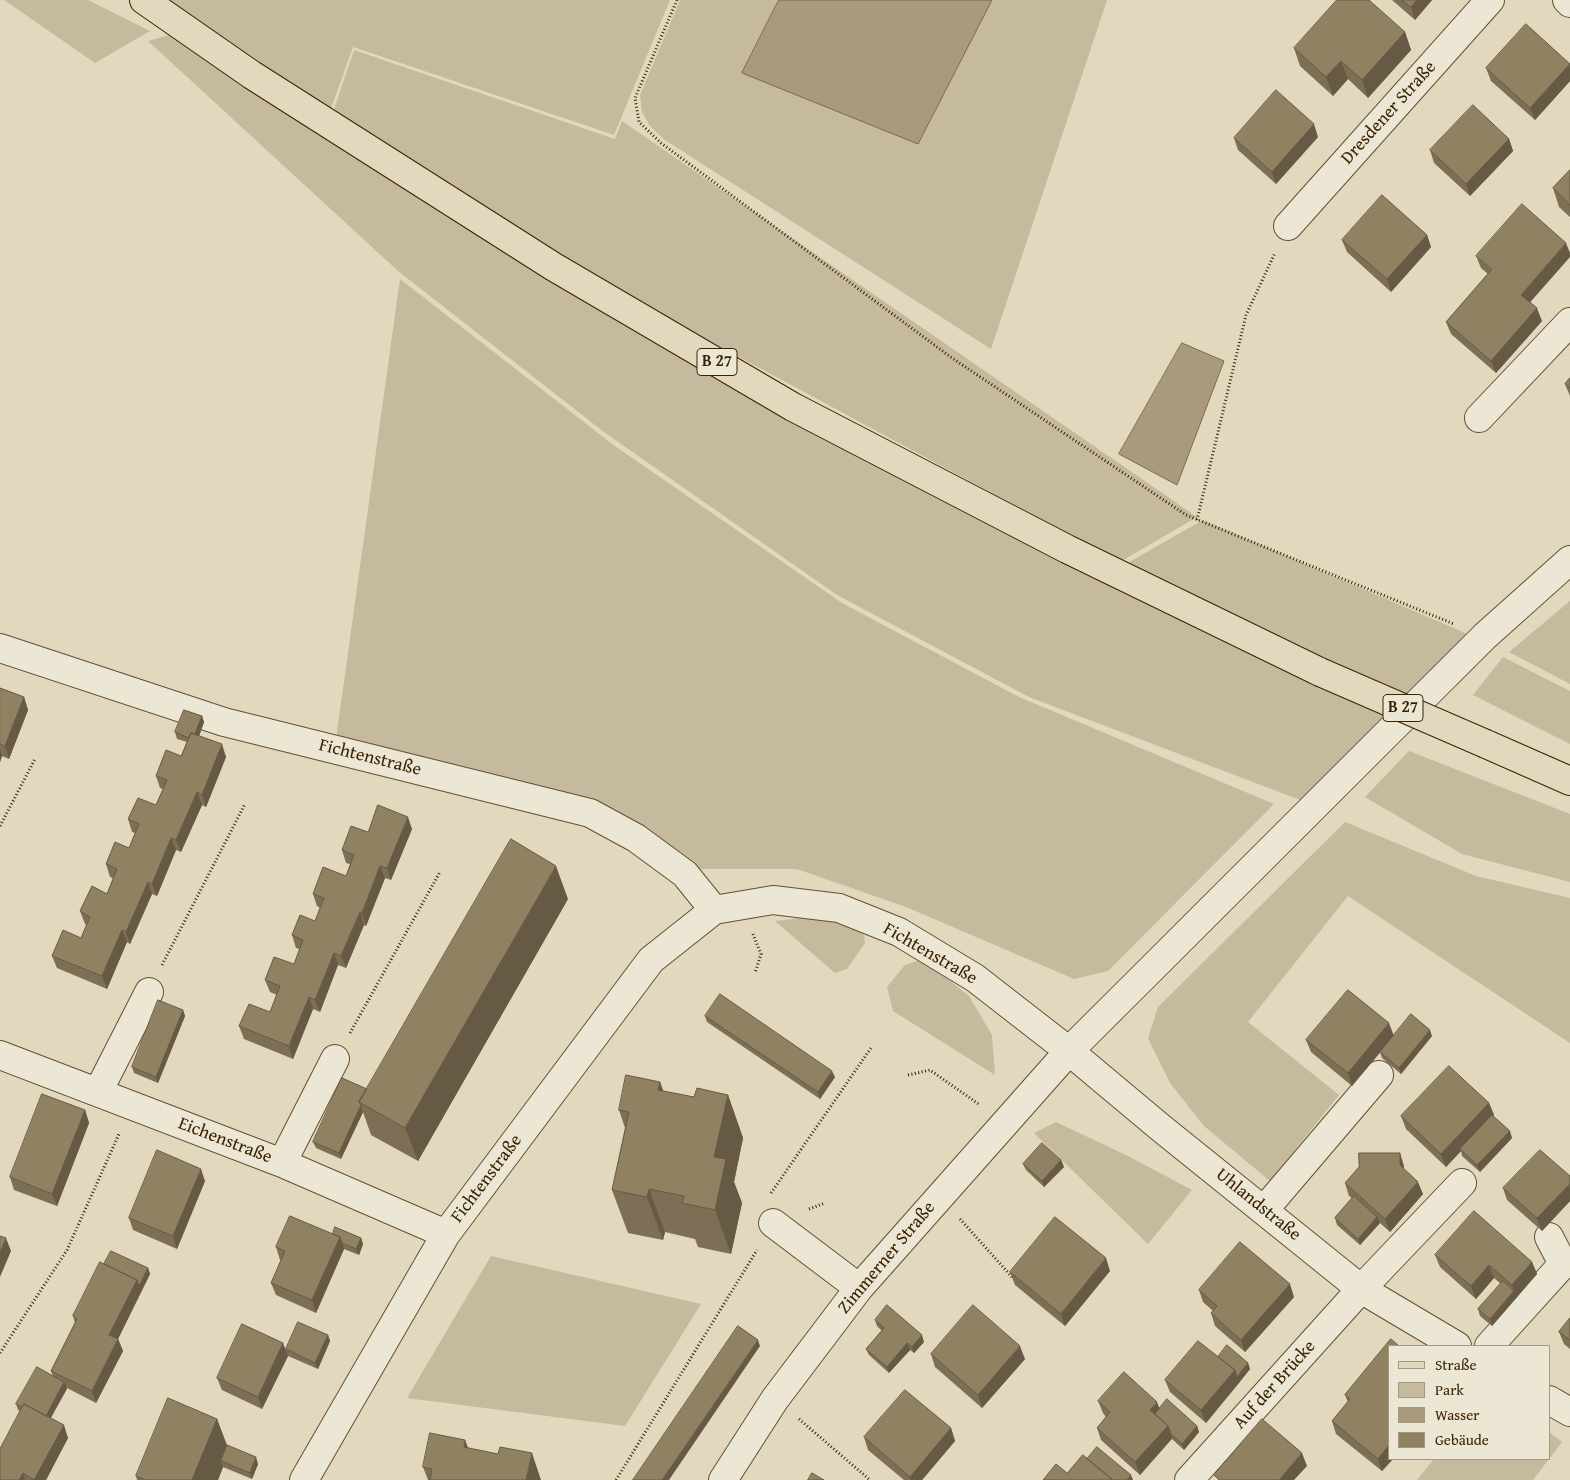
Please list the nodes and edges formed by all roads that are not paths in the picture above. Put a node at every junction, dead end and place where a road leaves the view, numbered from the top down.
1 (144, 0) edge
2 (1490, 0) edge
3 (1567, 0) edge
4 (1570, 3) edge
5 (1288, 226) road end
6 (1570, 322) edge
7 (1479, 418) dead end
8 (1570, 560) edge
9 (0, 648) edge
10 (1570, 780) edge
11 (714, 910) junction
12 (148, 992) road end
13 (1069, 1051) junction
14 (0, 1054) edge
15 (335, 1059) road end
16 (1379, 1074) dead end
17 (98, 1092) junction
18 (282, 1163) junction
19 (1462, 1184) dead end
20 (1264, 1210) junction
21 (773, 1223) road end
22 (446, 1234) junction
23 (1549, 1238) dead end
24 (859, 1288) junction
25 (1361, 1289) junction
26 (1455, 1345) edge
27 (1490, 1345) edge
28 (1550, 1401) edge
29 (1570, 1412) edge
30 (304, 1480) edge
31 (722, 1480) edge
32 (1189, 1480) edge

1 - 10 main road, B 27, bridge
2 - 5 street, Dresdener Straße
3 - 4 street
6 - 7 street
8 - 13 street, Zimmerner Straße
9 - 11 street, Fichtenstraße
11 - 13 street, Fichtenstraße
11 - 22 street, Fichtenstraße
12 - 17 street
13 - 20 street, Uhlandstraße
13 - 24 street, Zimmerner Straße
14 - 17 street, Eichenstraße
15 - 18 street
16 - 20 street
17 - 18 street, Eichenstraße
18 - 22 street, Eichenstraße
19 - 25 street, Auf der Brücke
20 - 25 street, Uhlandstraße
21 - 24 street
22 - 30 street, Fichtenstraße
23 - 27 street
24 - 31 street, Zimmerner Straße
25 - 26 street, Uhlandstraße
25 - 32 street, Auf der Brücke
28 - 29 street

